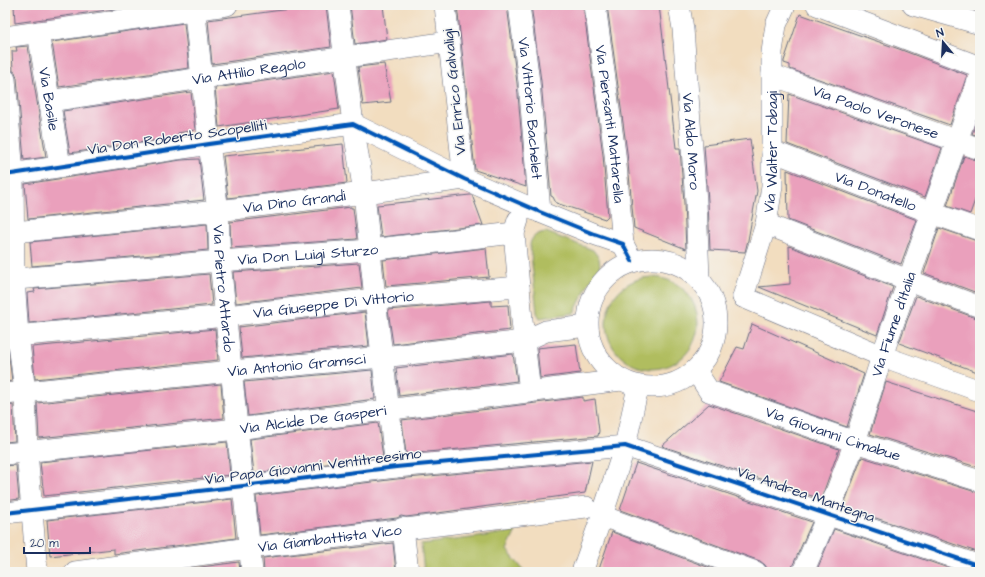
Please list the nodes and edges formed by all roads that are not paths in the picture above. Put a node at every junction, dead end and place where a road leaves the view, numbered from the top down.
1 (227, 5) edge
2 (338, 5) edge
3 (445, 5) edge
4 (519, 5) edge
5 (595, 5) edge
6 (679, 5) edge
7 (785, 5) edge
8 (817, 5) edge
9 (913, 5) edge
10 (194, 7) edge
11 (980, 24) edge
12 (38, 32) junction
13 (5, 37) edge
14 (449, 42) junction
15 (344, 57) junction
16 (980, 67) edge
17 (772, 75) junction
18 (980, 75) edge
19 (202, 78) junction
20 (5, 79) edge
21 (49, 101) junction
22 (353, 124) junction
23 (957, 141) junction
24 (209, 144) junction
25 (980, 149) edge
26 (772, 151) junction
27 (60, 166) junction
28 (9, 175) edge
29 (464, 179) junction
30 (364, 193) junction
31 (531, 208) junction
32 (218, 211) junction
33 (932, 213) junction
34 (766, 224) junction
35 (980, 230) edge
36 (9, 233) edge
37 (514, 233) junction
38 (369, 250) junction
39 (627, 253) junction
40 (220, 261) junction
41 (699, 278) junction
42 (10, 280) edge
43 (908, 280) junction
44 (519, 287) junction
45 (743, 297) junction
46 (375, 299) junction
47 (713, 305) junction
48 (980, 307) edge
49 (226, 316) junction
50 (587, 326) junction
51 (12, 336) edge
52 (524, 341) junction
53 (882, 356) junction
54 (382, 357) junction
55 (231, 371) junction
56 (696, 371) junction
57 (629, 383) junction
58 (980, 391) edge
59 (530, 392) junction
60 (15, 393) edge
61 (389, 410) junction
62 (237, 429) junction
63 (855, 442) junction
64 (625, 446) junction
65 (26, 451) junction
66 (5, 454) edge
67 (396, 467) junction
68 (980, 481) edge
69 (243, 486) junction
70 (31, 510) junction
71 (594, 511) junction
72 (5, 512) edge
73 (828, 514) junction
74 (403, 528) junction
75 (249, 548) junction
76 (980, 566) edge
77 (36, 572) edge
78 (75, 572) edge
79 (252, 572) edge
80 (408, 572) edge
81 (582, 572) edge
82 (756, 572) edge
83 (803, 572) edge

1 - 10 street
2 - 15 street
3 - 14 street, Via Enrico Galvaligi
4 - 31 street, Via Vittorio Bachelet
5 - 39 street, Via Piersanti Mattarella
6 - 41 street, Via Aldo Moro
7 - 17 street, Via Walter Tobagi
8 - 16 street
9 - 11 street
10 - 12 street
10 - 19 street, Via Pietro Attardo
12 - 13 street
12 - 21 street, Via Basile
14 - 15 street, Via Attilio Regolo
14 - 29 street, Via Enrico Galvaligi
15 - 19 street, Via Attilio Regolo
15 - 22 street
17 - 23 street, Via Paolo Veronese
17 - 26 street, Via Walter Tobagi
18 - 23 street, Via Fiume d'Italia
19 - 21 street, Via Attilio Regolo
19 - 24 street, Via Pietro Attardo
20 - 28 street
21 - 27 street, Via Basile
22 - 24 street, Via Don Roberto Scopelliti
22 - 29 street
22 - 30 street
23 - 25 street, Via Paolo Veronese
23 - 33 street, Via Fiume d'Italia
24 - 27 street, Via Don Roberto Scopelliti
24 - 32 street, Via Pietro Attardo
26 - 33 street, Via Donatello
26 - 34 street, Via Walter Tobagi
27 - 28 street, Via Don Roberto Scopelliti
28 - 36 street
29 - 30 street, Via Dino Grandi
29 - 31 street
30 - 32 street, Via Dino Grandi
30 - 38 street
31 - 37 street
31 - 39 street
32 - 36 street, Via Dino Grandi
32 - 40 street, Via Pietro Attardo
33 - 35 street, Via Donatello
33 - 43 street, Via Fiume d'Italia
34 - 43 street
34 - 45 street, Via Walter Tobagi
36 - 42 street
37 - 38 street, Via Don Luigi Sturzo
37 - 44 street
38 - 40 street, Via Don Luigi Sturzo
38 - 46 street
39 - 41 street
39 - 50 street
40 - 42 street, Via Don Luigi Sturzo
40 - 49 street, Via Pietro Attardo
41 - 47 street
42 - 51 street
43 - 48 street
43 - 53 street, Via Fiume d'Italia
44 - 46 street, Via Giuseppe Di Vittorio
44 - 52 street
45 - 47 street
45 - 53 street
46 - 49 street, Via Giuseppe Di Vittorio
46 - 54 street
47 - 56 street
49 - 51 street, Via Giuseppe Di Vittorio
49 - 55 street, Via Pietro Attardo
50 - 52 street, Via Antonio Gramsci
50 - 57 street
51 - 60 street
52 - 54 street, Via Antonio Gramsci
52 - 59 street
53 - 58 street
53 - 63 street, Via Fiume d'Italia
54 - 55 street, Via Antonio Gramsci
54 - 61 street
55 - 60 street, Via Antonio Gramsci
55 - 62 street, Via Pietro Attardo
56 - 57 street
56 - 63 street, Via Giovanni Cimabue
57 - 59 street, Via Alcide De Gasperi
57 - 64 street
59 - 61 street, Via Alcide De Gasperi
60 - 65 street
61 - 62 street, Via Alcide De Gasperi
61 - 67 street
62 - 65 street, Via Alcide De Gasperi
62 - 69 street, Via Pietro Attardo
63 - 68 street, Via Giovanni Cimabue
63 - 73 street, Via Fiume d'Italia
64 - 67 street, Via Papa Giovanni Ventitreesimo
64 - 71 street
64 - 73 street, Via Andrea Mantegna
65 - 66 street, Via Alcide De Gasperi
65 - 70 street
67 - 69 street, Via Papa Giovanni Ventitreesimo
69 - 70 street, Via Papa Giovanni Ventitreesimo
69 - 75 street, Via Pietro Attardo
70 - 72 street, Via Papa Giovanni Ventitreesimo
70 - 77 street
71 - 74 street, Via Giambattista Vico
71 - 81 street
71 - 82 street
73 - 76 street, Via Andrea Mantegna
73 - 83 street, Via Fiume d'Italia
74 - 75 street, Via Giambattista Vico
74 - 80 street
75 - 78 street, Via Giambattista Vico
75 - 79 street, Via Pietro Attardo

